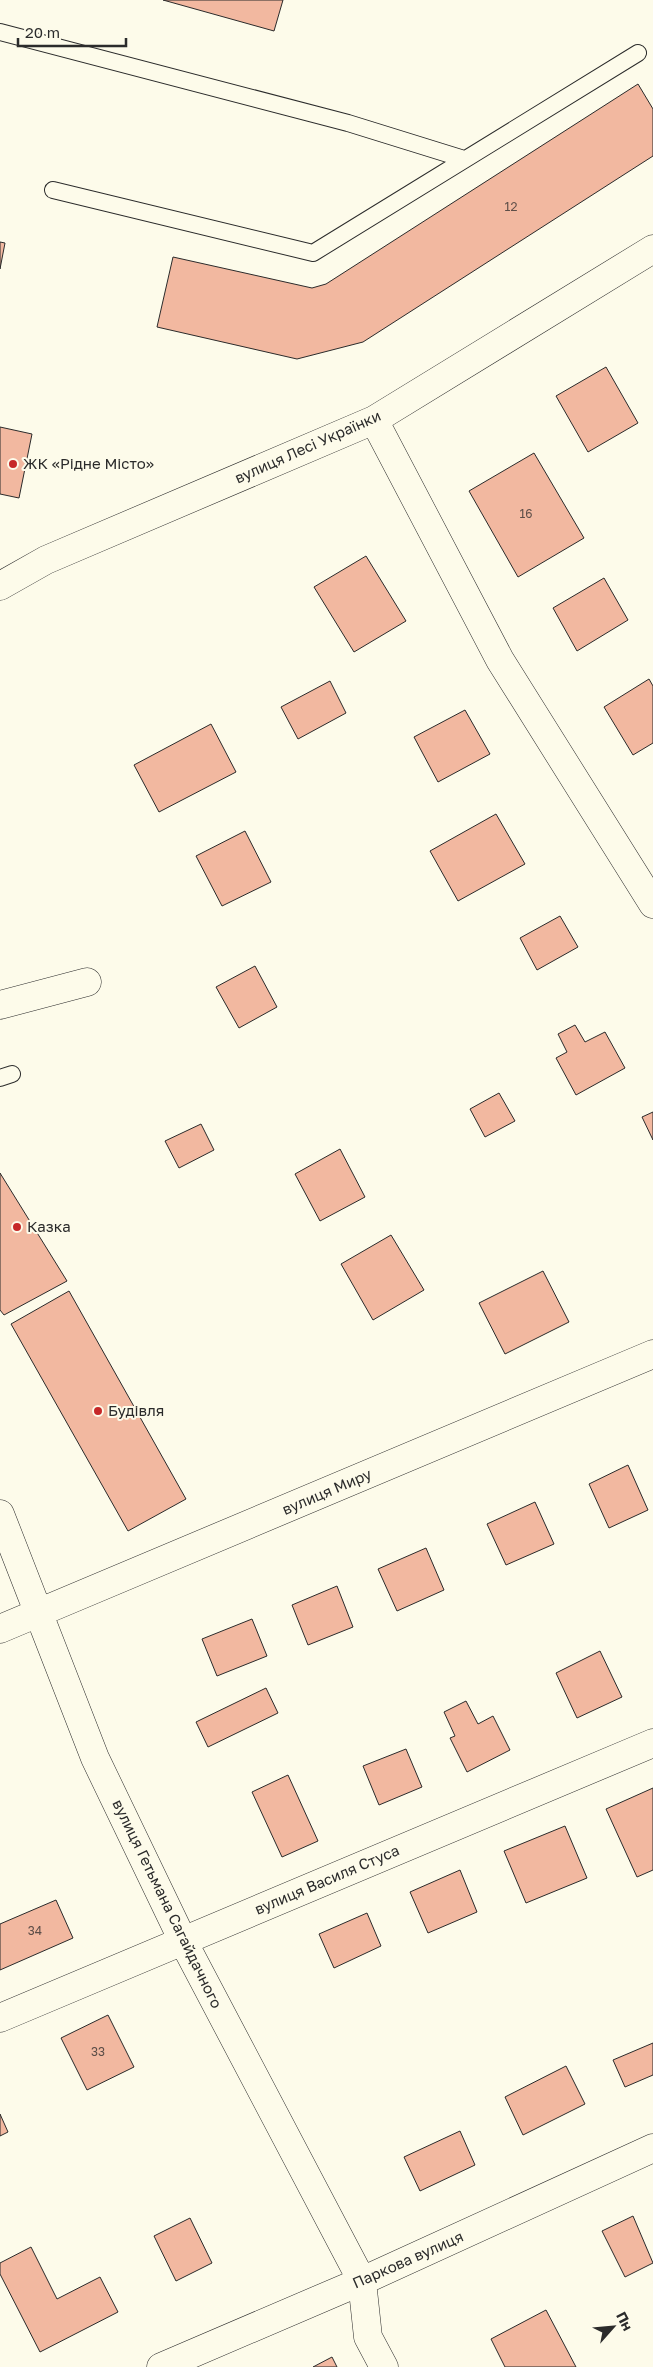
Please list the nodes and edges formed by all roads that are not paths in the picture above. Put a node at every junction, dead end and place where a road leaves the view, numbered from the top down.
1 (0, 32) edge
2 (638, 52) dead end
3 (464, 159) junction
4 (54, 190) dead end
5 (653, 248) edge
6 (374, 420) junction
7 (0, 586) edge
8 (653, 904) edge
9 (87, 982) dead end
10 (0, 1005) edge
11 (653, 1354) edge
12 (0, 1514) edge
13 (38, 1613) junction
14 (0, 1629) edge
15 (653, 1742) edge
16 (182, 1941) junction
17 (0, 2018) edge
18 (653, 2148) edge
19 (362, 2281) junction
20 (161, 2367) edge
21 (384, 2367) edge

1 - 3 lane
2 - 3 lane
3 - 4 lane
5 - 6 street, вулиця Лесі Українки
6 - 7 street, вулиця Лесі Українки
6 - 8 street
9 - 10 street
11 - 13 street, вулиця Миру
12 - 13 street, вулиця Гетьмана Сагайдачного
13 - 14 street, вулиця Миру
13 - 16 street, вулиця Гетьмана Сагайдачного
15 - 16 street, вулиця Василя Стуса
16 - 17 street, вулиця Василя Стуса
16 - 19 street, вулиця Гетьмана Сагайдачного
18 - 19 street, Паркова вулиця
19 - 20 street, Паркова вулиця
19 - 21 street

